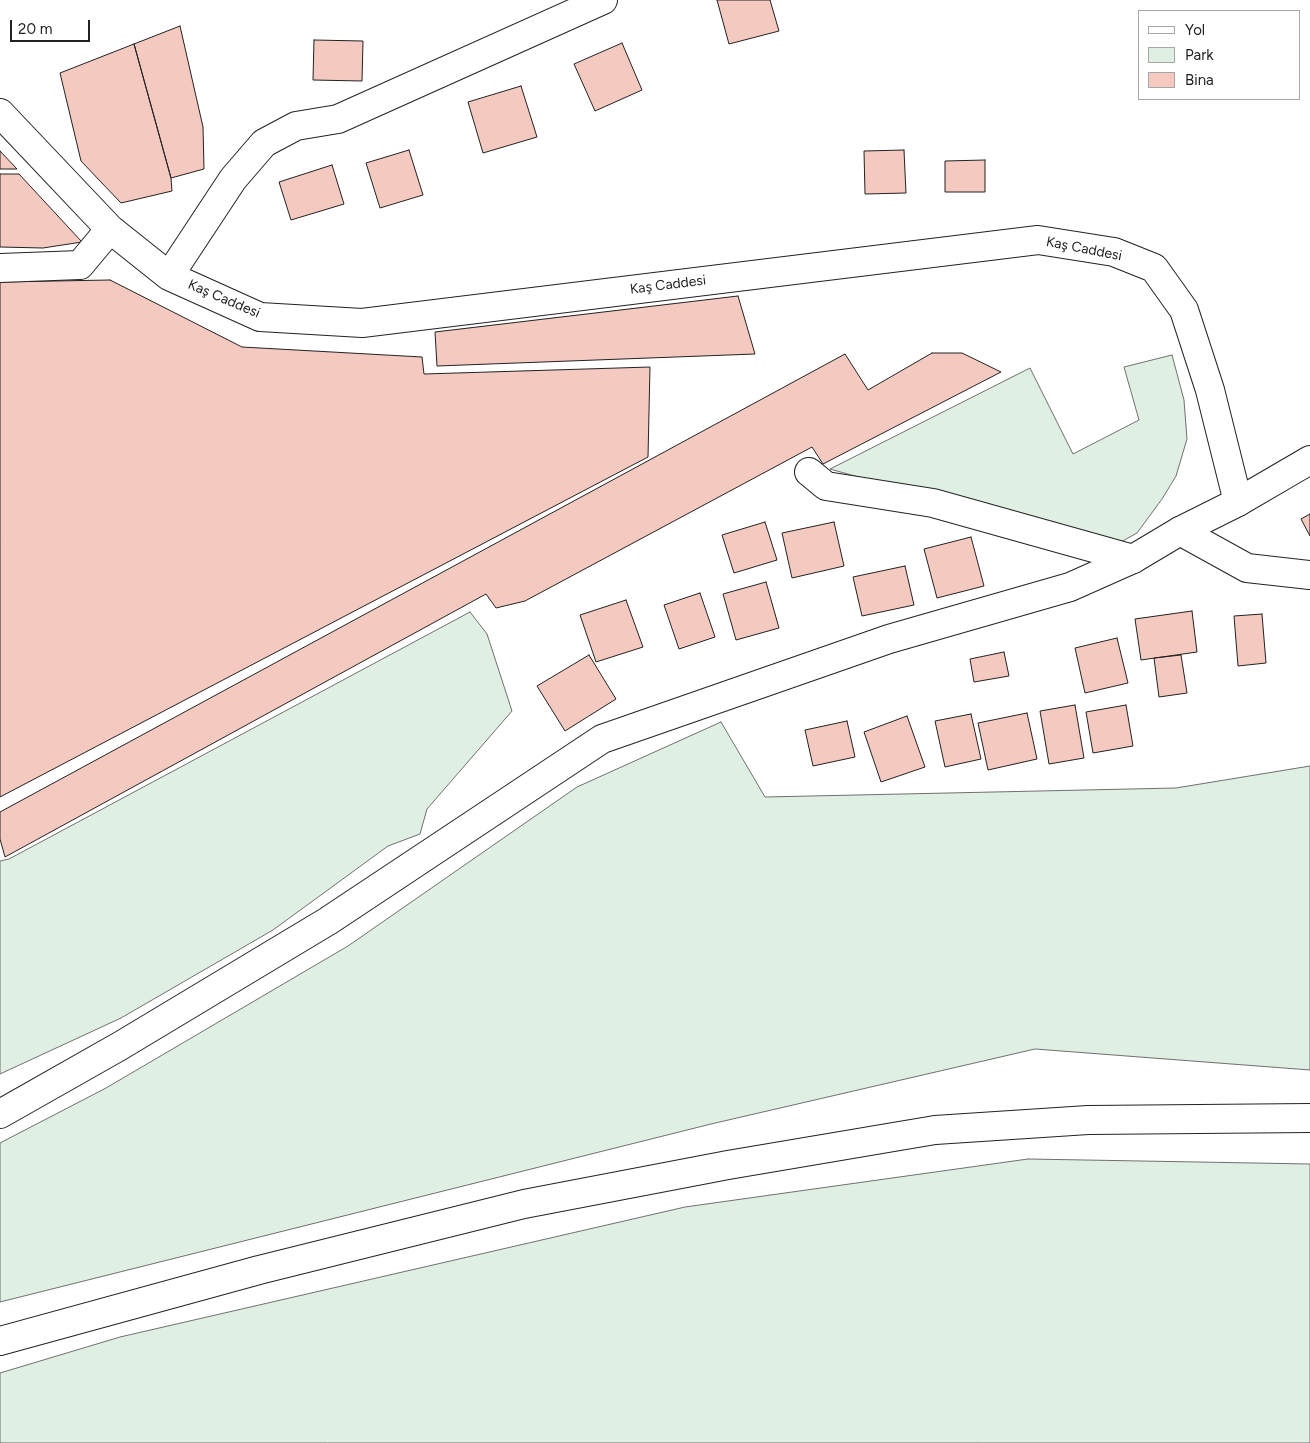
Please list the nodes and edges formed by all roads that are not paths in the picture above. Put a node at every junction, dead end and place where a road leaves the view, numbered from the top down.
1 (602, 0) edge
2 (0, 113) edge
3 (110, 229) junction
4 (0, 268) edge
5 (170, 276) junction
6 (1310, 460) edge
7 (809, 472) dead end
8 (1238, 502) junction
9 (1180, 531) junction
10 (1133, 559) junction
11 (1310, 575) edge
12 (0, 1114) edge
13 (1310, 1118) edge
14 (0, 1341) edge

1 - 5 main road
2 - 3 main road, Kaş Caddesi
3 - 4 main road
3 - 5 main road, Kaş Caddesi
5 - 8 main road, Kaş Caddesi
6 - 8 main road
7 - 10 main road
8 - 9 main road
9 - 10 main road
9 - 11 main road
10 - 12 main road
13 - 14 main road

